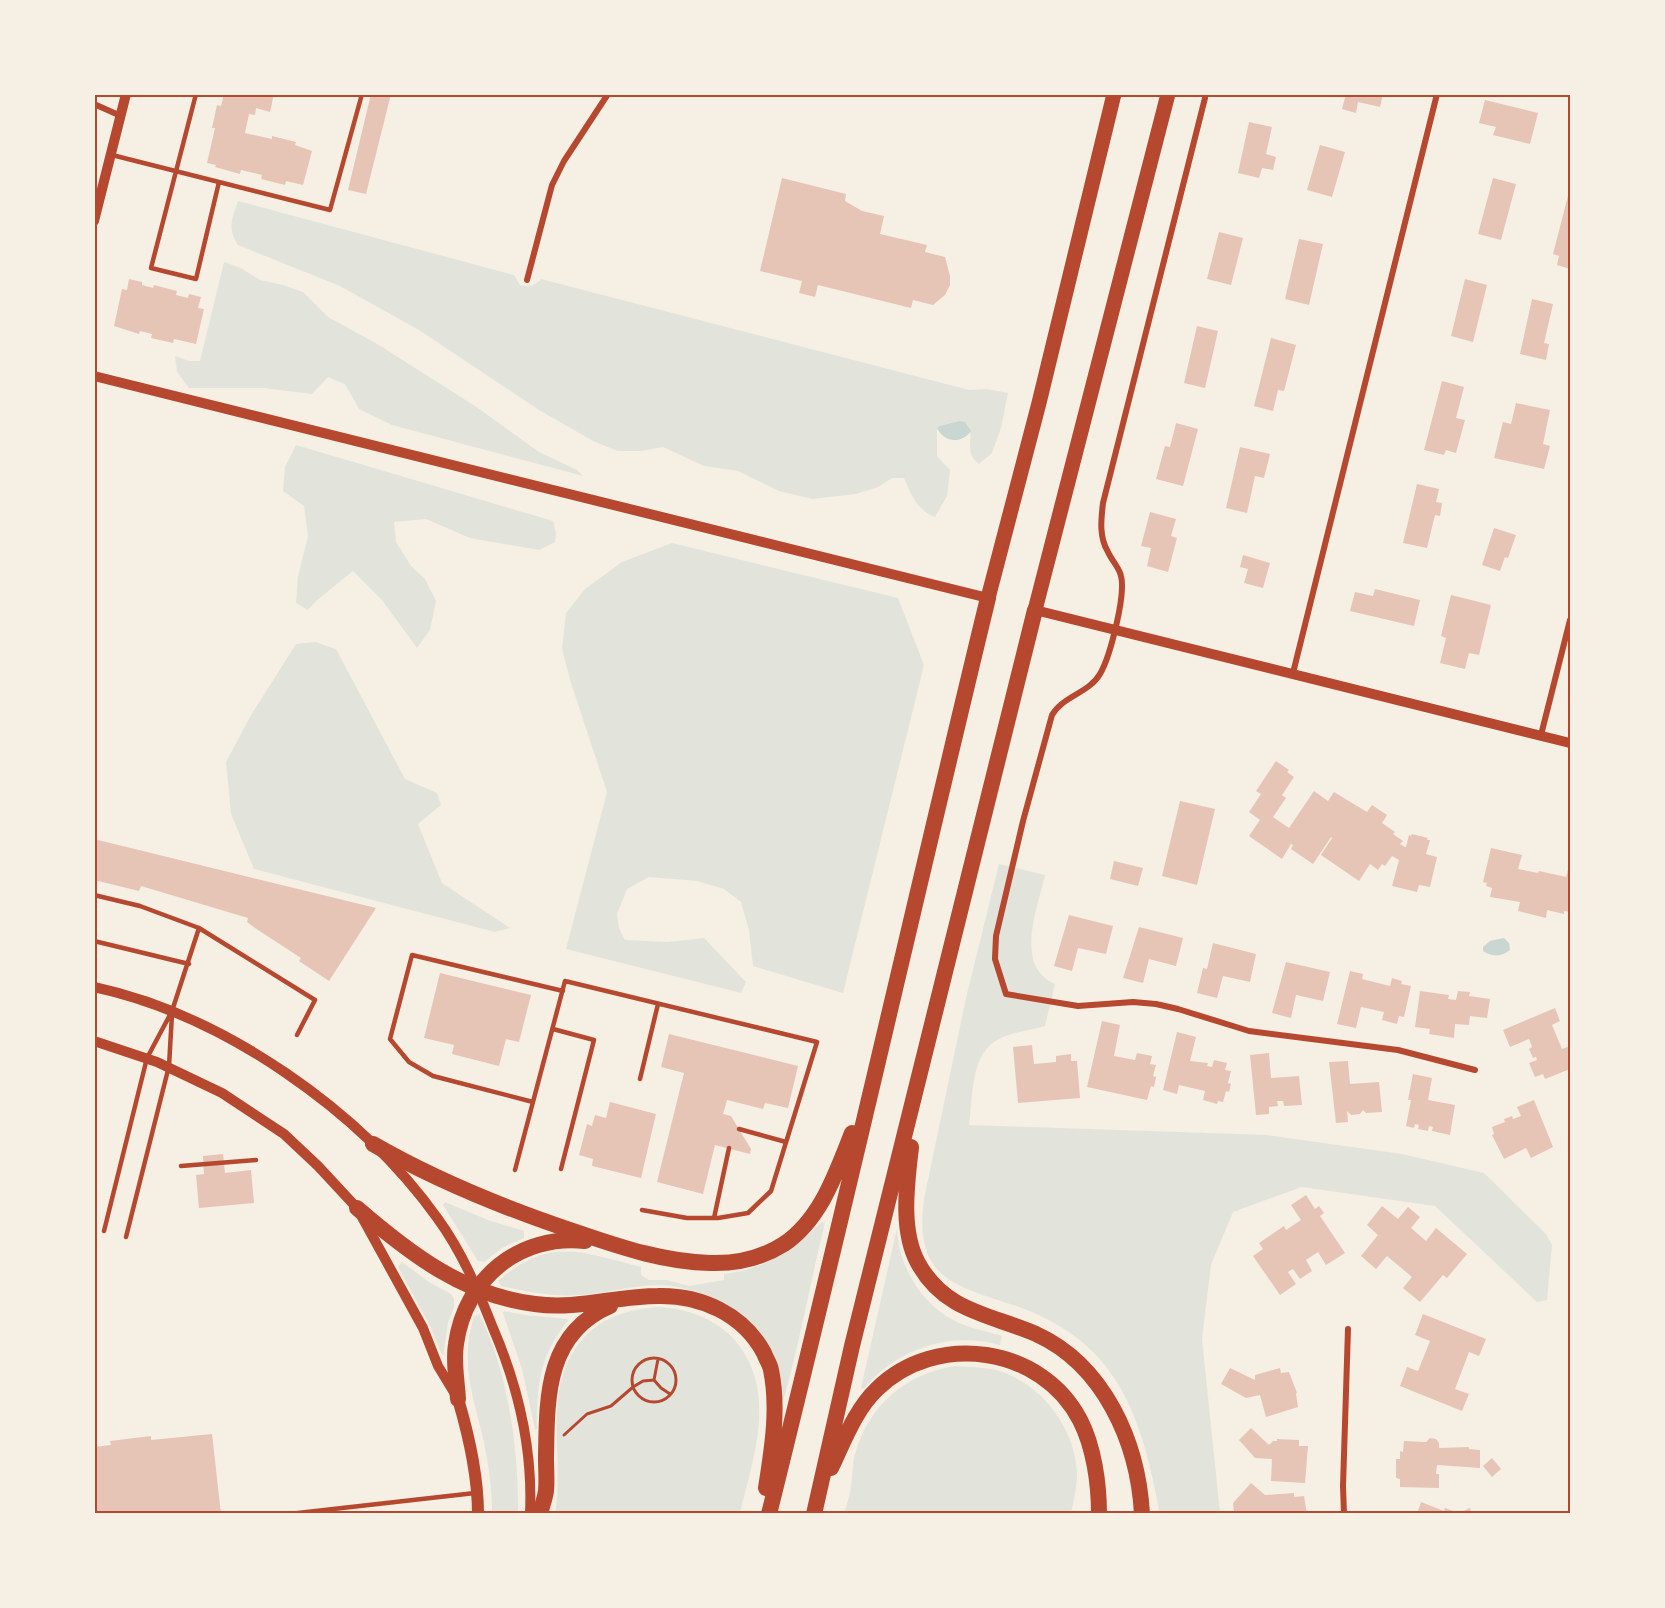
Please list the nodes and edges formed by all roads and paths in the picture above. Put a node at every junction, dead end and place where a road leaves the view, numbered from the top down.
1 (126, 94) edge
2 (196, 94) edge
3 (362, 94) edge
4 (608, 94) edge
5 (1114, 94) edge
6 (1437, 94) edge
7 (1166, 98) edge
8 (1205, 98) dead end
9 (94, 104) edge
10 (121, 116) junction
11 (111, 154) junction
12 (176, 171) junction
13 (100, 176) edge
14 (219, 182) junction
15 (94, 221) edge
16 (527, 280) dead end
17 (94, 376) edge
18 (988, 598) junction
19 (1035, 610) junction
20 (1570, 620) edge
21 (1115, 631) junction
22 (1293, 674) junction
23 (1541, 735) junction
24 (1570, 743) edge
25 (94, 894) edge
26 (199, 928) junction
27 (94, 941) edge
28 (189, 964) junction
29 (94, 987) edge
30 (563, 991) junction
31 (658, 1004) junction
32 (172, 1011) junction
33 (552, 1029) junction
34 (297, 1035) dead end
35 (94, 1041) edge
36 (147, 1058) junction
37 (169, 1066) junction
38 (1475, 1070) dead end
39 (640, 1079) dead end
40 (872, 1082) junction
41 (915, 1094) junction
42 (533, 1102) junction
43 (739, 1129) dead end
44 (786, 1142) junction
45 (373, 1144) junction
46 (729, 1148) dead end
47 (256, 1160) dead end
48 (181, 1166) dead end
49 (561, 1169) dead end
50 (515, 1170) dead end
51 (357, 1208) junction
52 (642, 1210) dead end
53 (714, 1218) junction
54 (104, 1231) dead end
55 (126, 1237) dead end
56 (595, 1242) joint
57 (628, 1250) junction
58 (477, 1288) junction
59 (628, 1299) junction
60 (1348, 1329) dead end
61 (658, 1359) junction
62 (654, 1380) junction
63 (633, 1387) junction
64 (670, 1394) junction
65 (458, 1399) junction
66 (560, 1437) dead end
67 (1093, 1463) junction
68 (477, 1492) junction
69 (819, 1493) junction
70 (1143, 1508) edge
71 (290, 1514) edge
72 (478, 1514) edge
73 (530, 1514) edge
74 (540, 1514) edge
75 (762, 1514) edge
76 (769, 1514) edge
77 (814, 1514) edge
78 (1087, 1514) edge
79 (1099, 1514) edge
80 (1344, 1514) edge

1 - 10 street
2 - 12 lane
3 - 14 lane
4 - 16 street
5 - 18 highway
6 - 22 street
7 - 19 highway
8 - 21 street
9 - 10 street
10 - 11 street
11 - 12 lane
11 - 13 street
12 - 14 lane
12 - 14 lane
13 - 15 street
17 - 18 street
18 - 40 highway
19 - 21 street
19 - 41 highway
20 - 23 street
21 - 22 street
21 - 38 street
22 - 23 street
23 - 24 street
25 - 26 lane
26 - 28 lane
26 - 34 lane
27 - 28 lane
28 - 32 lane
29 - 32 street
30 - 31 lane
30 - 33 lane
30 - 42 lane
31 - 39 lane
31 - 44 lane
32 - 36 lane
32 - 37 lane
32 - 45 street
33 - 42 lane
33 - 49 lane
35 - 36 street
36 - 37 street
36 - 54 lane
37 - 51 street
37 - 55 lane
40 - 57 highway
40 - 76 highway
41 - 69 highway
41 - 70 highway
42 - 50 lane
43 - 44 lane
44 - 53 lane
45 - 57 highway
45 - 58 street
46 - 53 lane
47 - 48 lane
51 - 58 highway
51 - 65 street
52 - 53 lane
56 - 57 highway
56 - 58 highway
58 - 59 highway
58 - 65 highway
58 - 73 street
59 - 74 highway
59 - 75 highway
60 - 80 street
61 - 62 path
61 - 63 path
61 - 64 path
62 - 63 path
62 - 64 path
63 - 64 path
63 - 66 path
65 - 68 main road
67 - 69 highway
67 - 78 highway
67 - 79 highway
68 - 71 lane
68 - 72 main road
69 - 77 highway

